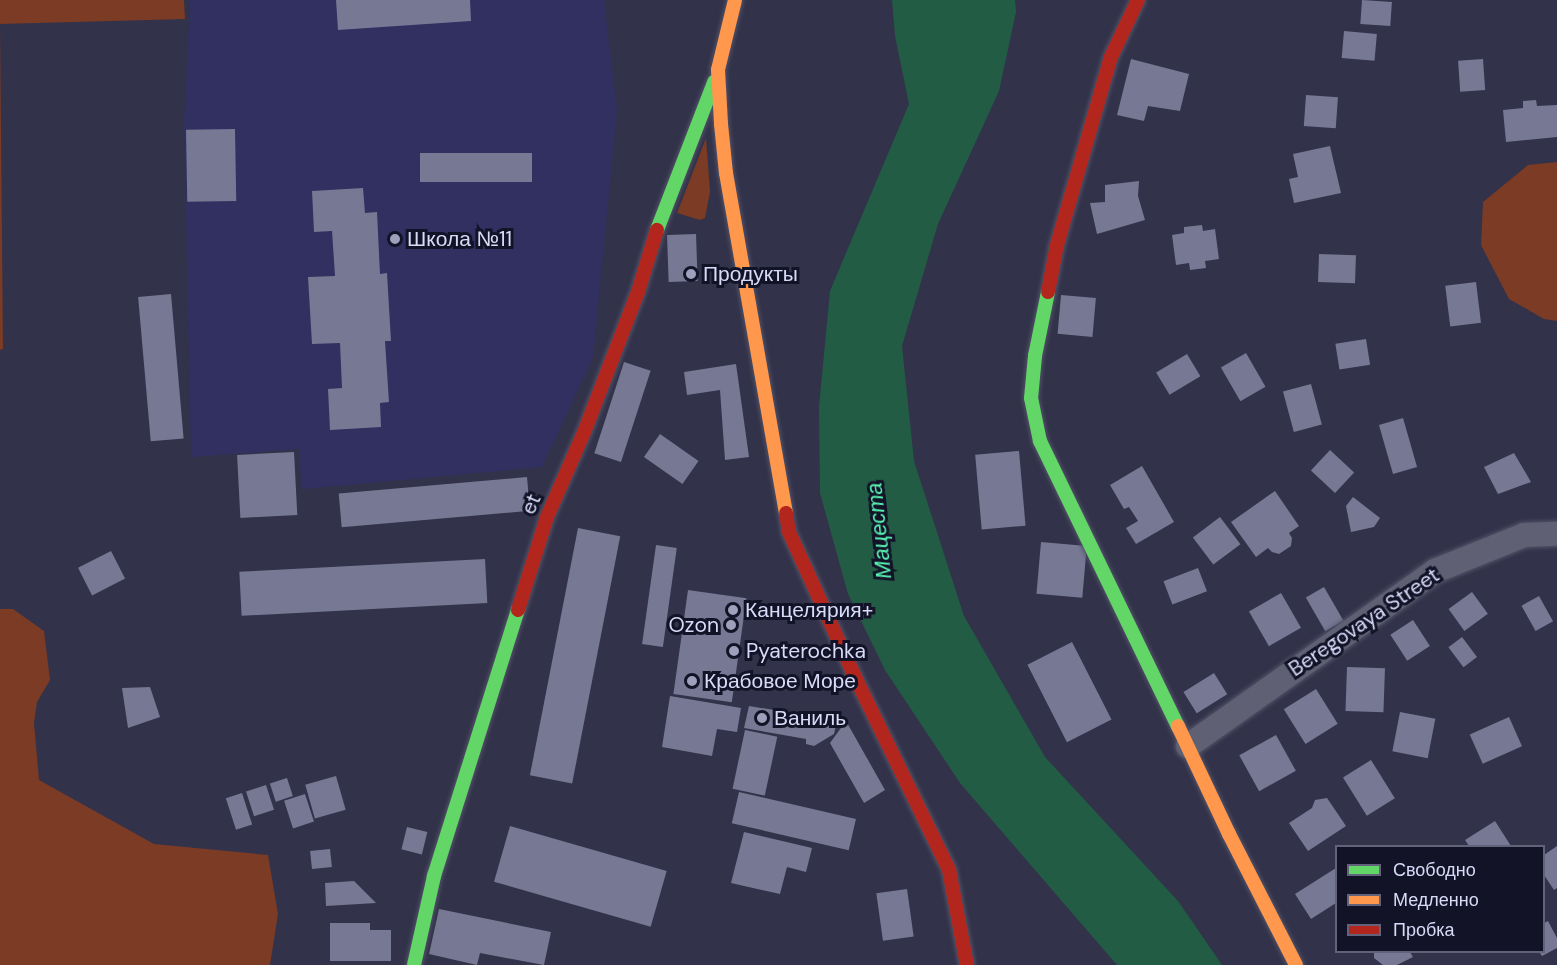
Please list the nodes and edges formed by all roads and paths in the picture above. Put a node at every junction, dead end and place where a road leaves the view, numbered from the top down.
1 (735, 0) edge
2 (1138, 0) edge
3 (718, 70) junction
4 (1557, 534) edge
5 (1188, 746) junction
6 (414, 965) edge
7 (967, 965) edge
8 (1296, 965) edge

1 - 3 street
2 - 5 street
3 - 6 street, et
3 - 7 street
4 - 5 street, Beregovaya Street
5 - 8 street

